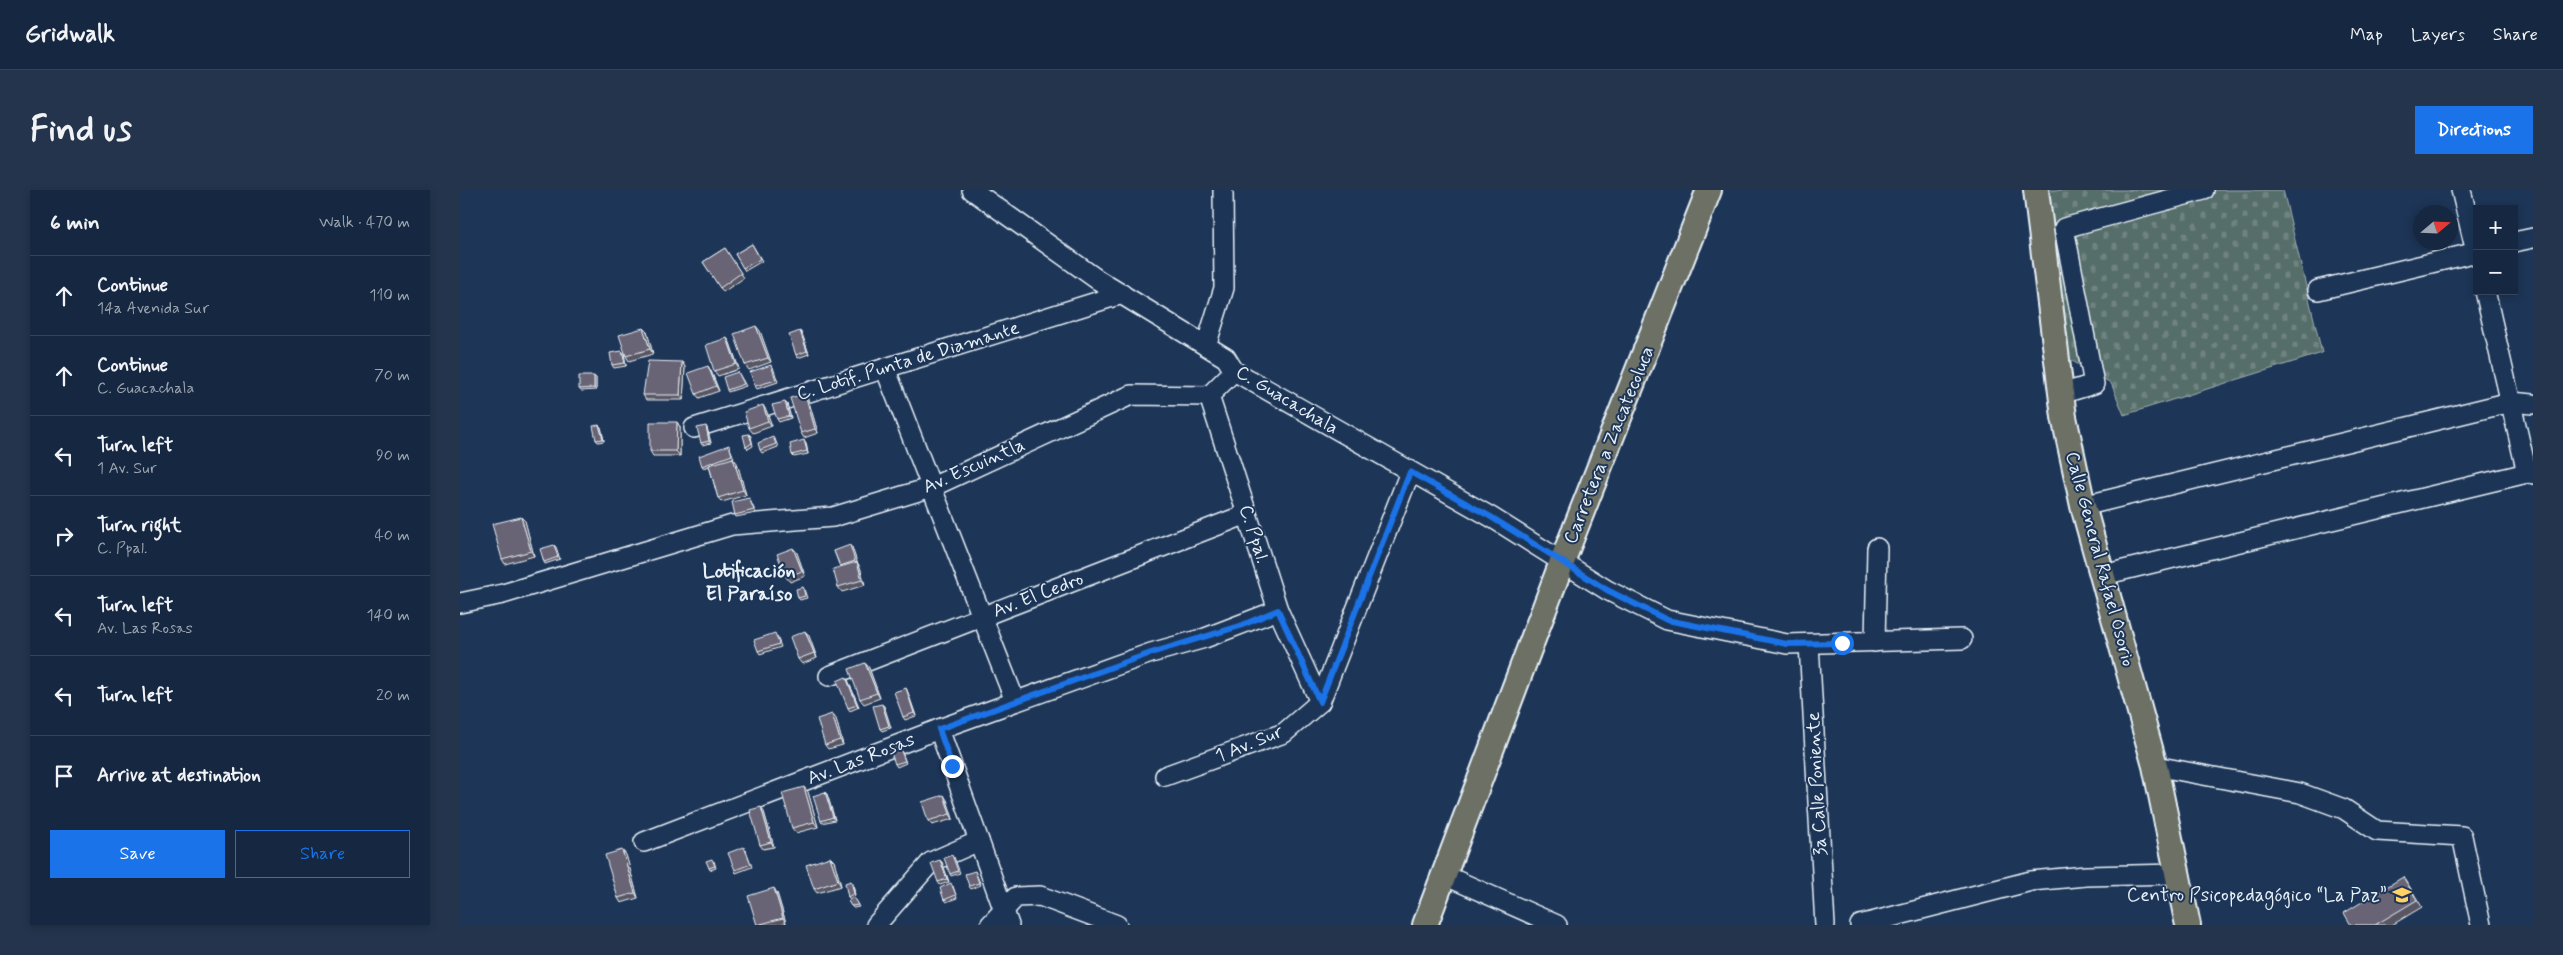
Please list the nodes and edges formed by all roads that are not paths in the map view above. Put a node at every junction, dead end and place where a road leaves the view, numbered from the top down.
1 (972, 190) edge
2 (1223, 190) edge
3 (1709, 190) edge
4 (2036, 190) edge
5 (2204, 190) edge
6 (2461, 190) edge
7 (2533, 238) edge
8 (2518, 241) edge
9 (2475, 250) edge
10 (2473, 254) edge
11 (2318, 290) dead end
12 (1122, 294) junction
13 (2486, 295) edge
14 (1206, 346) junction
15 (885, 368) junction
16 (1234, 371) junction
17 (2061, 394) junction
18 (1209, 396) junction
19 (2511, 402) junction
20 (2533, 404) edge
21 (694, 428) dead end
22 (1410, 472) junction
23 (2530, 474) edge
24 (932, 487) junction
25 (2084, 506) junction
26 (1247, 514) junction
27 (1877, 548) dead end
28 (1562, 562) junction
29 (2103, 575) junction
30 (460, 603) edge
31 (1278, 610) junction
32 (982, 617) junction
33 (1962, 639) dead end
34 (1875, 642) junction
35 (1809, 644) junction
36 (829, 676) dead end
37 (1015, 701) junction
38 (1320, 702) junction
39 (939, 729) junction
40 (2155, 766) junction
41 (1165, 776) dead end
42 (979, 841) junction
43 (644, 842) dead end
44 (2177, 874) junction
45 (1444, 875) junction
46 (1007, 918) edge
47 (876, 925) edge
48 (990, 925) edge
49 (1117, 925) edge
50 (1425, 925) edge
51 (1557, 925) edge
52 (1825, 925) edge
53 (1860, 925) edge
54 (2188, 925) edge
55 (2481, 925) edge

1 - 12 street, C. Guacachala
2 - 14 street
3 - 28 main road, Carretera a Zacatecoluca
4 - 17 main road, Calle General Rafael Osorio
5 - 17 street
6 - 9 street
7 - 8 street
10 - 11 street
12 - 14 street, C. Guacachala
12 - 15 street, C. Lotif. Punta de Diamante
13 - 19 street
14 - 16 street, C. Guacachala
15 - 21 street, C. Lotif. Punta de Diamante
15 - 24 street
16 - 18 street
16 - 22 street, C. Guacachala
17 - 25 main road, Calle General Rafael Osorio
18 - 24 street, Av. Escuintla
18 - 26 street, C. Ppal.
19 - 20 street
19 - 23 street
19 - 25 street
22 - 28 street, C. Guacachala
22 - 38 street, 1 Av. Sur
23 - 29 street
24 - 30 street, Av. Escuintla
24 - 32 street
25 - 29 main road, Calle General Rafael Osorio
26 - 31 street, C. Ppal.
26 - 32 street, Av. El Cedro
27 - 34 street
28 - 35 street, C. Guacachala
28 - 45 main road, Carretera a Zacatecoluca
29 - 40 main road, Calle General Rafael Osorio
31 - 37 street, Av. Las Rosas
31 - 38 street, C. Ppal.
32 - 36 street, Av. El Cedro
32 - 37 street
33 - 34 street, C. Guacachala
34 - 35 street, C. Guacachala
35 - 52 street, 3a Calle Poniente
37 - 39 street, Av. Las Rosas
38 - 41 street, 1 Av. Sur
39 - 42 street
39 - 43 street, Av. Las Rosas
40 - 44 main road, Calle General Rafael Osorio
40 - 55 street
42 - 46 street
42 - 47 street
44 - 53 street
44 - 54 main road, Calle General Rafael Osorio
45 - 50 main road, Carretera a Zacatecoluca
45 - 51 street
46 - 48 street
46 - 49 street

